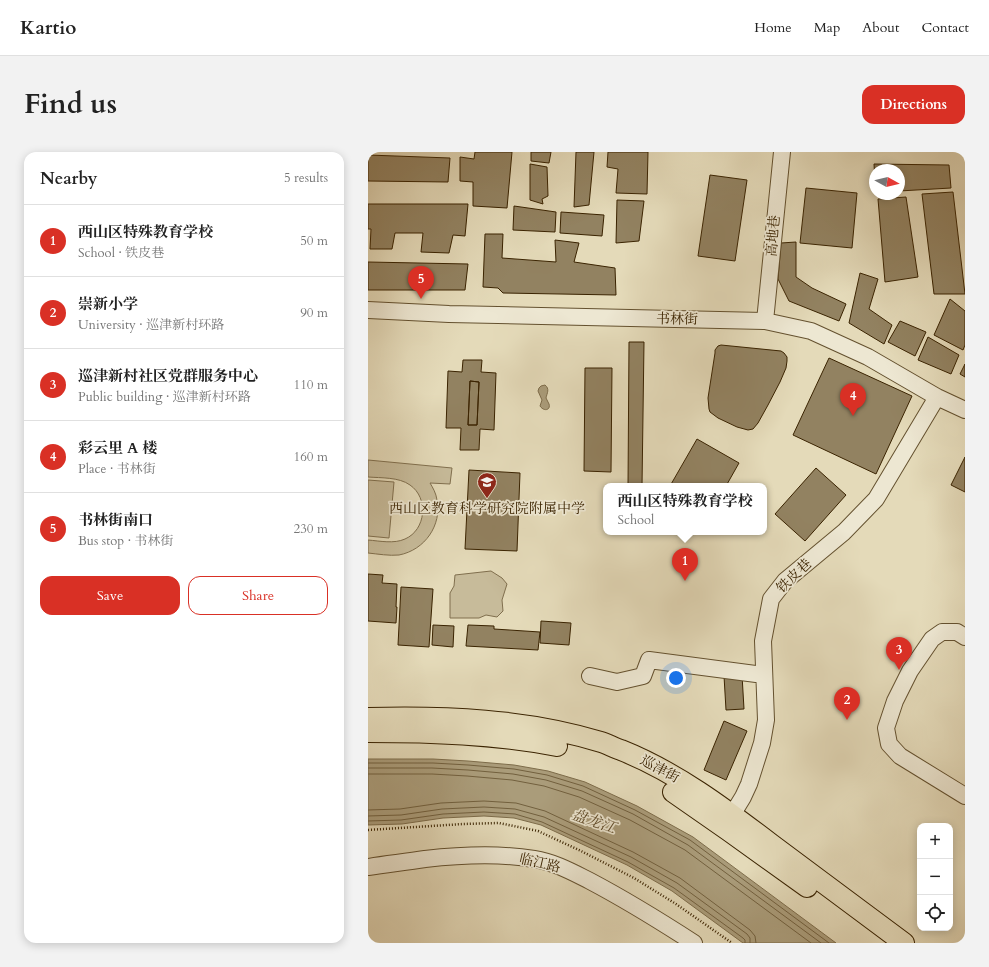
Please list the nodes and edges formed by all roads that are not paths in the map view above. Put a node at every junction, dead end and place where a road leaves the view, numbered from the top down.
1 (782, 152) edge
2 (368, 310) edge
3 (765, 321) junction
4 (937, 397) junction
5 (965, 410) edge
6 (965, 637) edge
7 (764, 675) junction
8 (590, 676) dead end
9 (368, 718) edge
10 (368, 732) edge
11 (965, 796) edge
12 (732, 815) junction
13 (368, 867) edge
14 (694, 943) edge
15 (882, 943) edge
16 (904, 943) edge

1 - 3 street, 高地巷
2 - 3 street, 书林街
3 - 4 street, 书林街
4 - 5 street, 书林街
4 - 7 street, 铁皮巷
6 - 11 street
7 - 8 street
7 - 12 street, 铁皮巷
9 - 12 main road, 巡津街
10 - 15 main road, 巡津街
12 - 16 main road, 巡津街
13 - 14 street, 临江路

